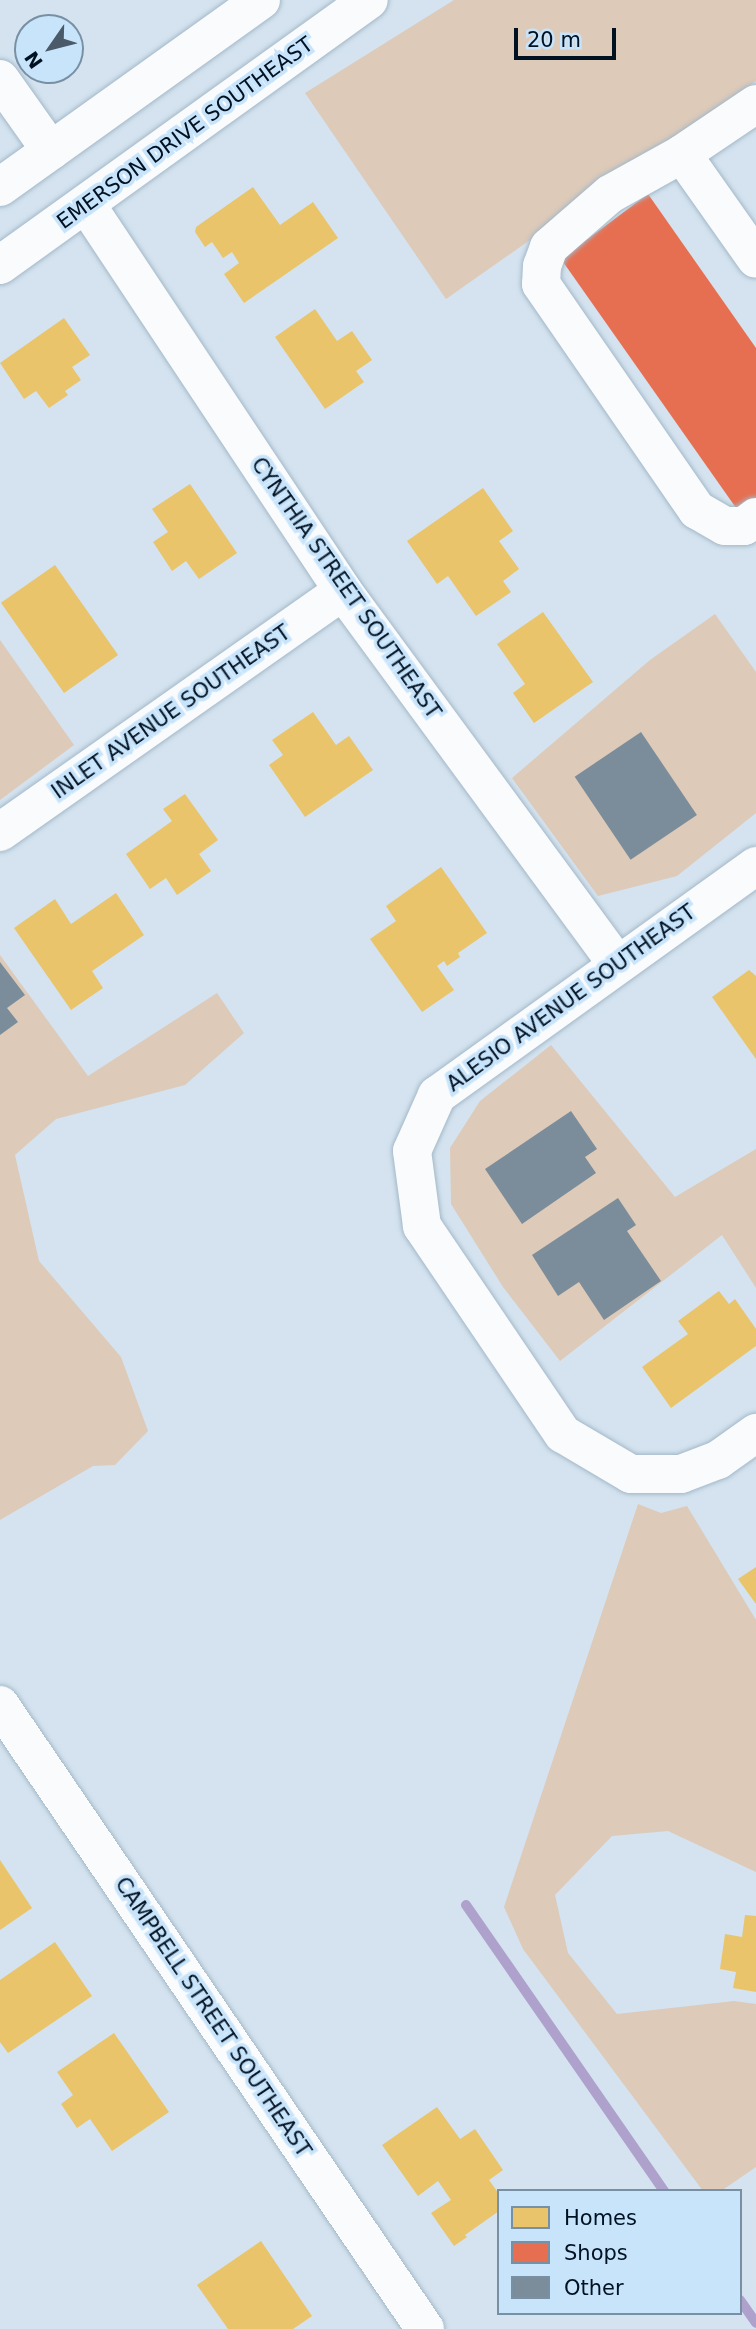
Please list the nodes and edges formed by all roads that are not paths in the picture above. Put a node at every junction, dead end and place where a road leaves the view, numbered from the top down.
1 (261, 0) edge
2 (369, 0) edge
3 (0, 79) edge
4 (756, 104) edge
5 (51, 151) junction
6 (682, 154) junction
7 (0, 187) edge
8 (86, 204) junction
9 (756, 259) edge
10 (0, 265) edge
11 (756, 517) edge
12 (343, 591) junction
13 (0, 832) edge
14 (756, 866) edge
15 (616, 963) junction
16 (756, 1433) edge
17 (0, 1705) edge
18 (425, 2329) edge

1 - 5 street
2 - 8 street, EMERSON DRIVE SOUTHEAST
3 - 5 street
4 - 6 street
5 - 7 street
6 - 9 street
6 - 11 street
8 - 10 street, EMERSON DRIVE SOUTHEAST
8 - 12 street, CYNTHIA STREET SOUTHEAST
12 - 13 street, INLET AVENUE SOUTHEAST
12 - 15 street, CYNTHIA STREET SOUTHEAST
14 - 15 street, ALESIO AVENUE SOUTHEAST
15 - 16 street, ALESIO AVENUE SOUTHEAST
17 - 18 street, CAMPBELL STREET SOUTHEAST

